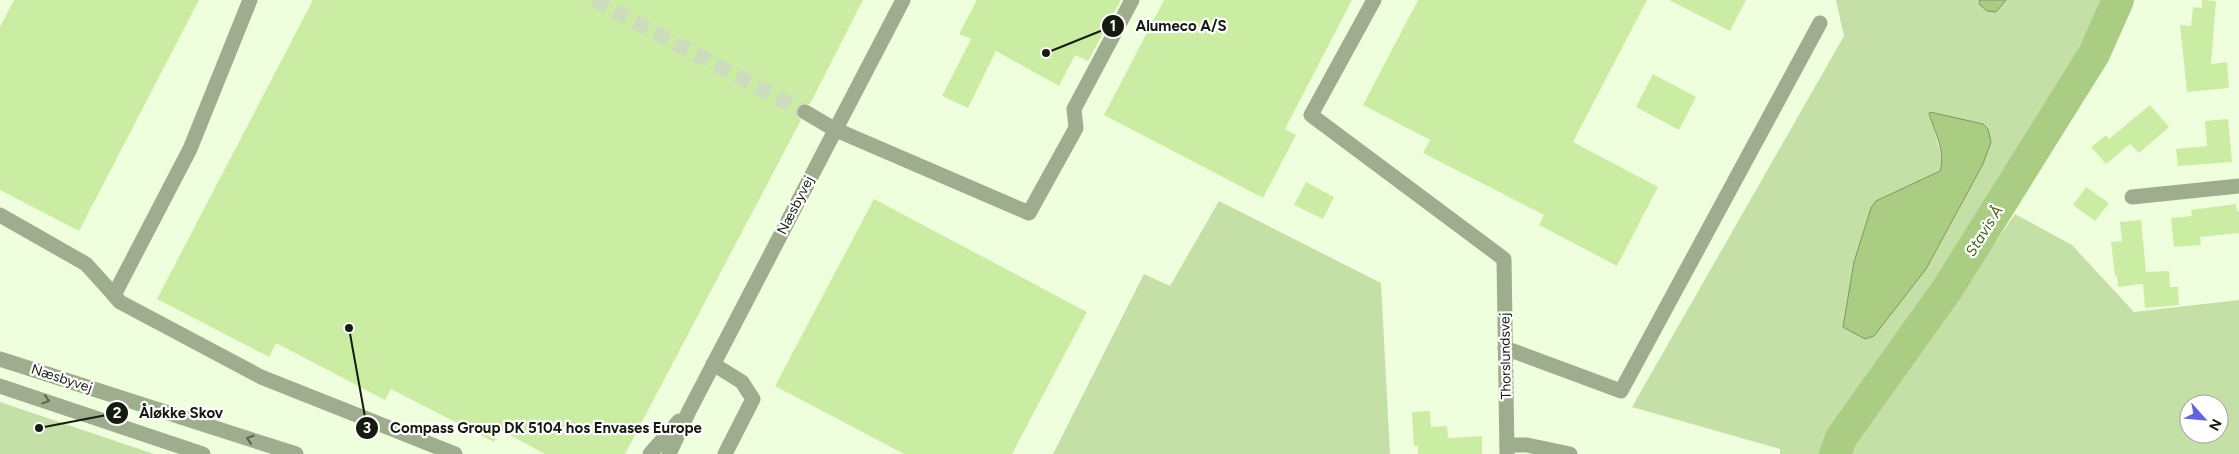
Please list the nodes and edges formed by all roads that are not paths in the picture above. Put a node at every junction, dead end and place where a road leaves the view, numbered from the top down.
1 (250, 0) edge
2 (903, 0) edge
3 (1132, 0) edge
4 (1374, 0) edge
5 (1820, 23) dead end
6 (805, 112) tunnel mouth
7 (834, 129) junction
8 (2239, 186) edge
9 (2132, 197) dead end
10 (0, 215) edge
11 (114, 294) junction
12 (1505, 348) junction
13 (0, 359) edge
14 (713, 364) junction
15 (0, 386) edge
16 (689, 411) junction
17 (1507, 450) edge
18 (1562, 453) edge
19 (203, 454) edge
20 (296, 454) edge
21 (455, 454) edge
22 (650, 454) edge
23 (669, 454) edge
24 (725, 454) edge

1 - 11 street
2 - 7 street, Næsbyvej
3 - 7 street
4 - 12 street, Thorslundsvej
5 - 12 street
6 - 7 street
7 - 14 street, Næsbyvej
8 - 9 street
10 - 11 street
11 - 21 street
12 - 17 street, Thorslundsvej
20 -> 13 street, Næsbyvej
14 - 16 street, Næsbyvej
14 - 24 street
15 -> 19 street, Næsbyvej
16 - 22 street, Næsbyvej
16 - 23 street, Næsbyvej
17 - 18 street

